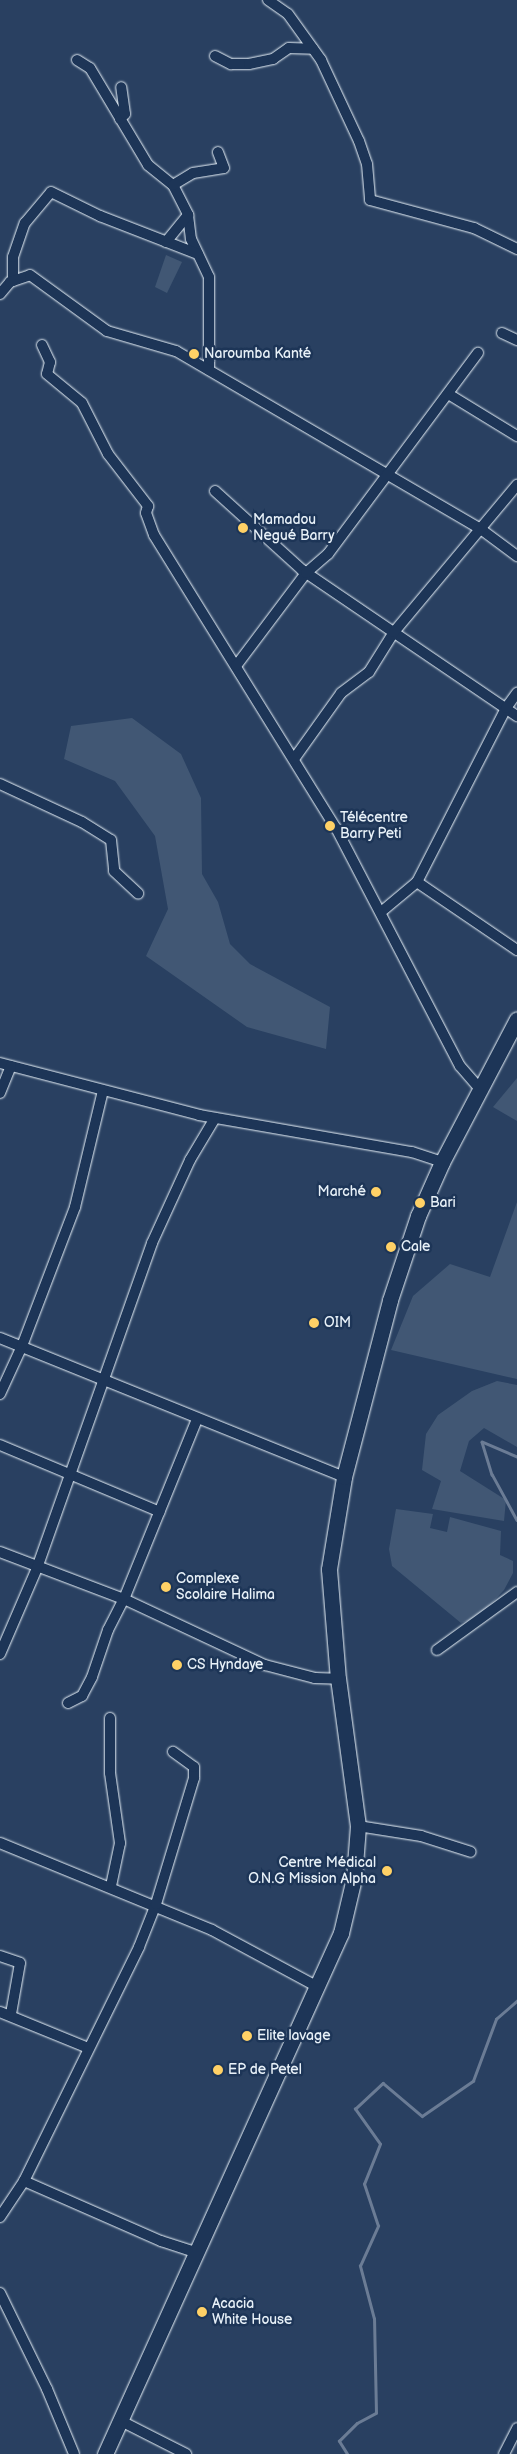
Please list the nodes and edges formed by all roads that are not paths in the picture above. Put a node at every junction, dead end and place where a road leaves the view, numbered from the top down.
1 (268, 0) edge
2 (313, 49) junction
3 (215, 56) dead end
4 (77, 60) dead end
5 (121, 87) dead end
6 (120, 119) junction
7 (218, 152) dead end
8 (174, 184) junction
9 (188, 214) junction
10 (166, 242) junction
11 (517, 249) edge
12 (198, 254) junction
13 (13, 257) junction
14 (30, 275) junction
15 (12, 281) junction
16 (0, 294) edge
17 (502, 333) dead end
18 (517, 340) edge
19 (42, 345) dead end
20 (478, 353) dead end
21 (209, 370) junction
22 (450, 395) junction
23 (517, 436) edge
24 (385, 474) junction
25 (517, 485) edge
26 (215, 491) dead end
27 (482, 530) junction
28 (517, 556) edge
29 (306, 573) junction
30 (394, 632) junction
31 (236, 666) junction
32 (517, 693) edge
33 (506, 708) junction
34 (517, 716) edge
35 (294, 759) junction
36 (0, 784) edge
37 (416, 882) junction
38 (138, 893) dead end
39 (381, 912) junction
40 (517, 950) edge
41 (517, 1019) edge
42 (0, 1063) edge
43 (11, 1066) junction
44 (480, 1089) junction
45 (103, 1090) junction
46 (0, 1093) edge
47 (215, 1118) junction
48 (442, 1162) junction
49 (0, 1338) edge
50 (22, 1346) junction
51 (106, 1381) junction
52 (0, 1394) edge
53 (197, 1419) junction
54 (0, 1445) edge
55 (71, 1475) junction
56 (344, 1477) junction
57 (160, 1512) junction
58 (0, 1552) edge
59 (37, 1568) junction
60 (517, 1592) edge
61 (124, 1599) junction
62 (438, 1650) dead end
63 (0, 1654) edge
64 (338, 1679) junction
65 (68, 1703) dead end
66 (110, 1718) dead end
67 (173, 1752) dead end
68 (358, 1826) junction
69 (0, 1843) edge
70 (471, 1852) dead end
71 (111, 1886) junction
72 (156, 1904) junction
73 (0, 1956) edge
74 (318, 1987) junction
75 (0, 2012) edge
76 (12, 2014) junction
77 (88, 2048) junction
78 (24, 2180) junction
79 (0, 2218) edge
80 (195, 2252) junction
81 (0, 2293) edge
82 (121, 2421) junction
83 (517, 2428) edge
84 (74, 2454) edge
85 (105, 2454) edge
86 (186, 2454) edge
87 (504, 2454) edge

1 - 2 street
2 - 3 street
2 - 11 street
4 - 6 street
5 - 6 street
6 - 8 street
7 - 8 street
8 - 9 street
9 - 10 street
9 - 12 street
10 - 12 street
10 - 13 street
12 - 21 street
13 - 14 street
13 - 15 street
14 - 15 street
14 - 21 street
15 - 16 street
17 - 18 street
19 - 31 street
20 - 22 street
21 - 24 street
22 - 23 street
22 - 24 street
24 - 27 street
24 - 29 street
25 - 27 street
26 - 29 street
27 - 28 street
27 - 30 street
29 - 30 street
29 - 31 street
30 - 33 street
30 - 35 street
31 - 35 street
32 - 33 street
33 - 34 street
33 - 37 street
35 - 39 street
36 - 38 street
37 - 39 street
37 - 40 street
39 - 44 street
41 - 44 highway
42 - 43 street
43 - 45 street
43 - 46 street
44 - 48 highway
45 - 47 street
45 - 50 street
47 - 48 street
47 - 51 street
48 - 56 highway
49 - 50 street
50 - 51 street
50 - 52 street
51 - 53 street
51 - 55 street
53 - 56 street
53 - 57 street
54 - 55 street
55 - 57 street
55 - 59 street
56 - 64 highway
57 - 61 street
58 - 59 street
59 - 61 street
59 - 63 street
60 - 62 street
61 - 64 street
61 - 65 street
64 - 68 highway
66 - 71 street
67 - 72 street
68 - 70 street
68 - 74 highway
69 - 71 street
71 - 72 street
72 - 74 street
72 - 77 street
73 - 76 street
74 - 80 highway
75 - 76 street
76 - 77 street
77 - 78 street
78 - 79 street
78 - 80 street
80 - 82 highway
81 - 84 street
82 - 85 highway
82 - 86 street
83 - 87 street

